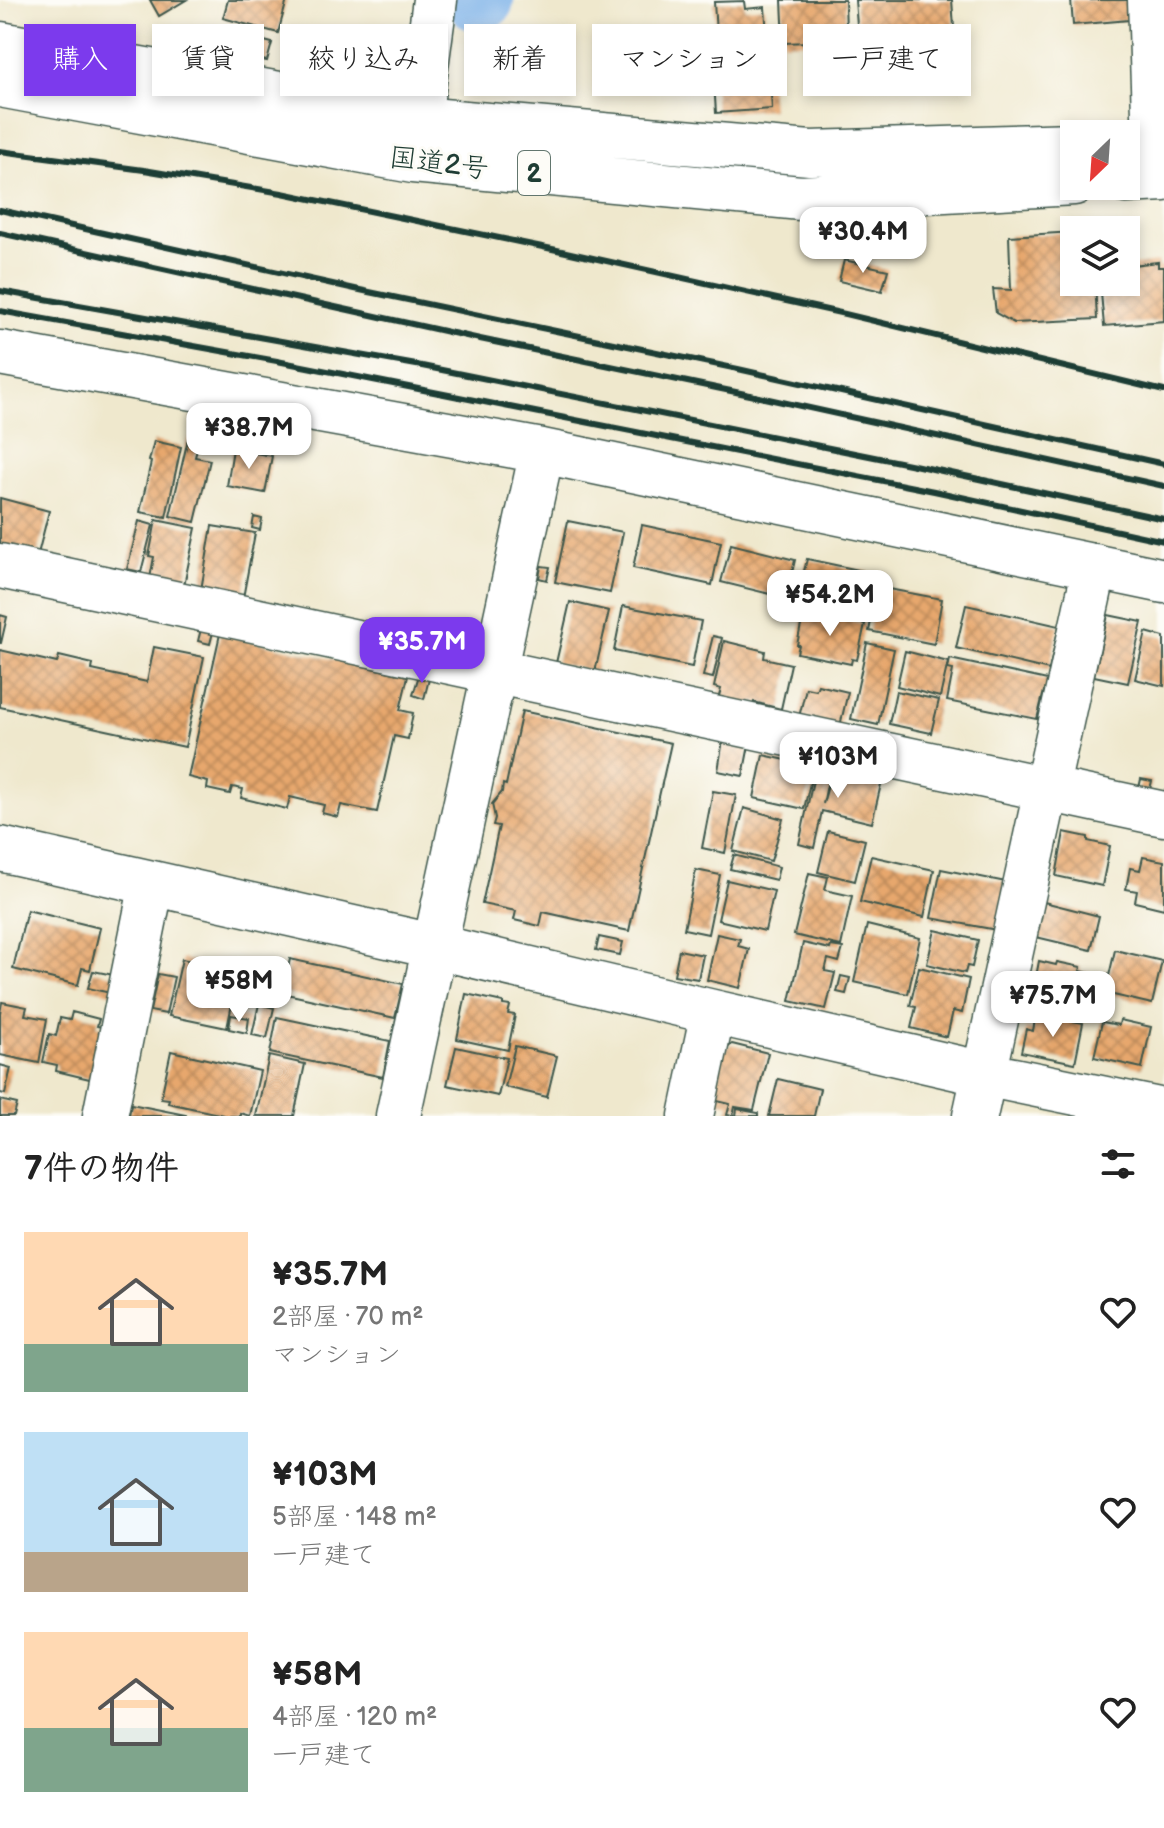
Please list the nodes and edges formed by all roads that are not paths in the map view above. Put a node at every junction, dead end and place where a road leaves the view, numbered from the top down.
1 (435, 0) edge
2 (1150, 0) edge
3 (0, 44) edge
4 (0, 85) edge
5 (419, 119) junction
6 (1060, 145) edge
7 (1152, 151) edge
8 (413, 161) junction
9 (1060, 184) edge
10 (0, 353) edge
11 (542, 451) junction
12 (0, 566) edge
13 (1095, 566) junction
14 (1164, 581) edge
15 (496, 671) junction
16 (1048, 789) junction
17 (1164, 814) edge
18 (0, 849) edge
19 (152, 883) junction
20 (433, 946) junction
21 (713, 1012) junction
22 (984, 1074) junction
23 (1164, 1111) edge
24 (105, 1116) edge
25 (398, 1116) edge
26 (691, 1116) edge
27 (975, 1116) edge

1 - 5 main road
2 - 7 main road
3 - 5 main road, 国道2号 / 2
4 - 8 main road, 国道2号 / 2
5 - 6 main road, 国道2号 / 2
5 - 8 main road
8 - 9 main road, 国道2号 / 2
10 - 11 main road
11 - 13 main road
11 - 15 main road
12 - 15 main road
13 - 14 main road
13 - 16 main road
15 - 16 main road
15 - 20 main road
16 - 17 main road
16 - 22 main road
18 - 19 main road
19 - 20 main road
19 - 24 main road
20 - 21 main road
20 - 25 main road
21 - 22 main road
21 - 26 main road
22 - 23 main road
22 - 27 main road

